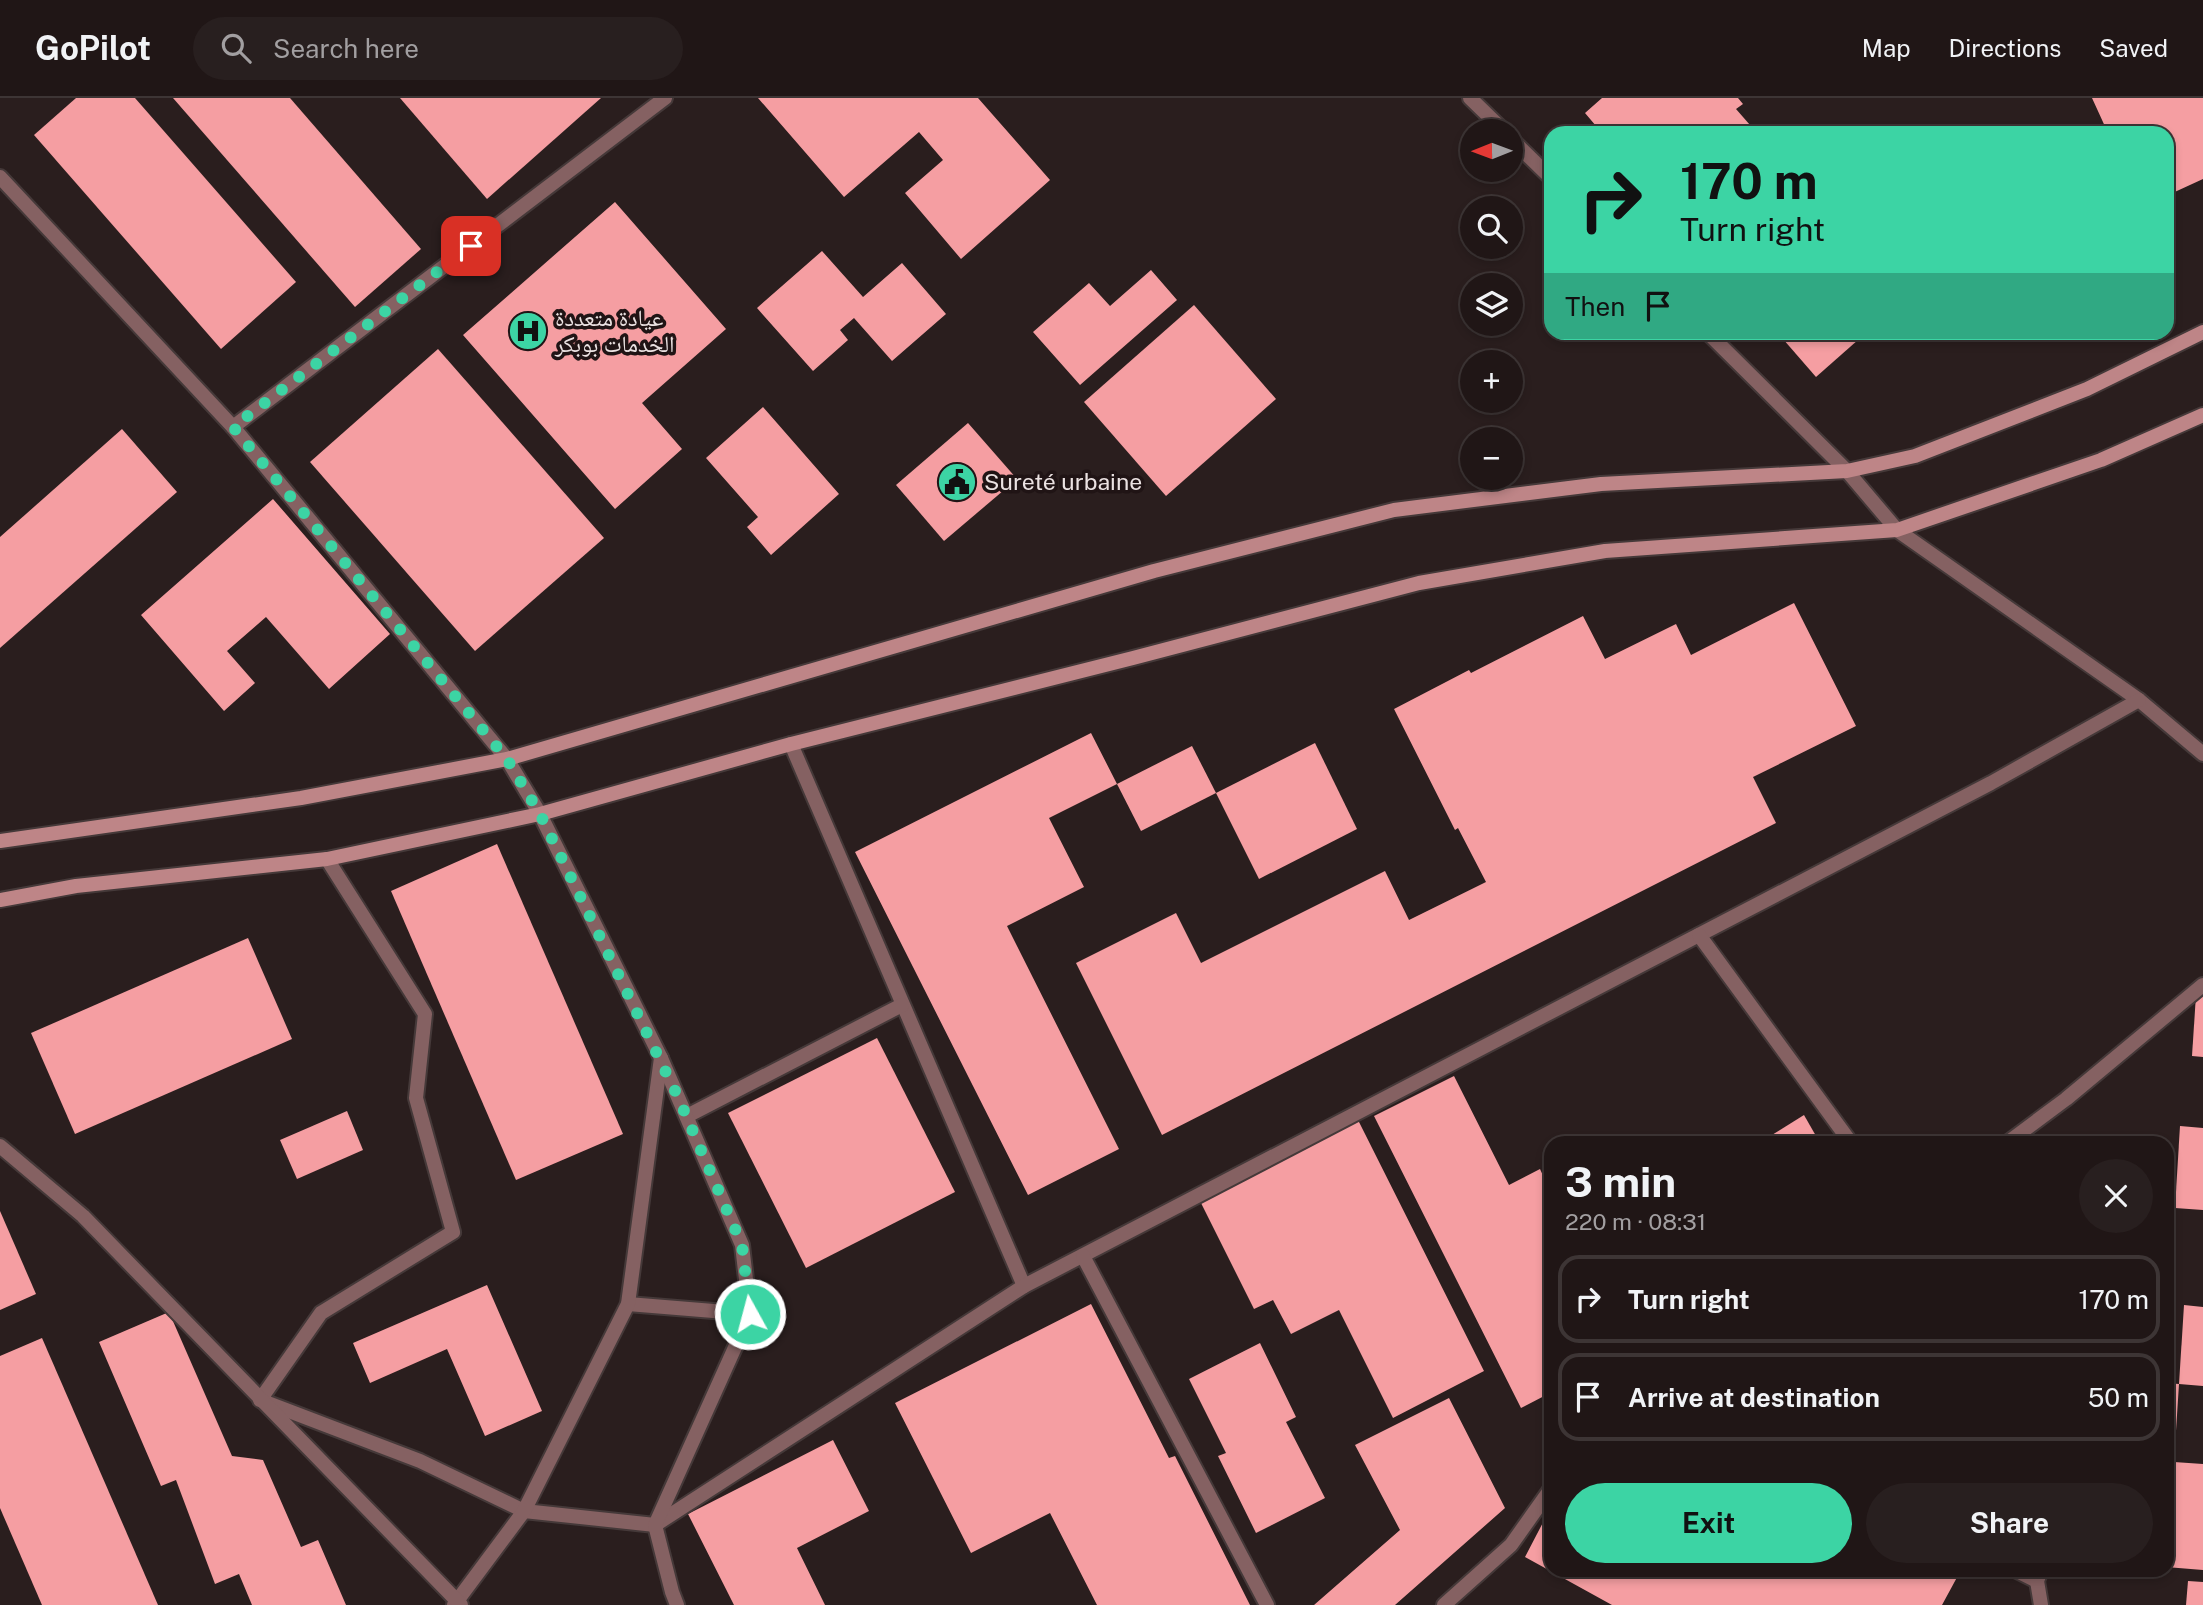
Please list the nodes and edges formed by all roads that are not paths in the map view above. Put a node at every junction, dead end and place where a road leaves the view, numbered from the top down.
1 (665, 98) edge
2 (1470, 98) edge
3 (1492, 119) edge
4 (1523, 151) edge
5 (1544, 171) edge
6 (0, 177) edge
7 (2203, 332) edge
8 (1715, 340) edge
9 (2203, 415) edge
10 (233, 427) junction
11 (1847, 471) junction
12 (1897, 530) junction
13 (2138, 701) junction
14 (791, 744) junction
15 (2203, 754) edge
16 (507, 759) junction
17 (540, 814) junction
18 (0, 841) edge
19 (327, 859) junction
20 (0, 900) edge
21 (1699, 935) junction
22 (2203, 985) edge
23 (902, 1004) junction
24 (661, 1058) junction
25 (687, 1116) junction
26 (1846, 1136) edge
27 (2016, 1136) edge
28 (0, 1146) edge
29 (1083, 1256) junction
30 (1024, 1286) junction
31 (628, 1304) junction
32 (750, 1314) junction
33 (260, 1400) junction
34 (1544, 1498) edge
35 (524, 1511) junction
36 (654, 1525) junction
37 (2039, 1577) edge
38 (457, 1604) edge
39 (677, 1605) edge
40 (1267, 1605) edge
41 (1444, 1605) edge
42 (2041, 1605) edge

1 - 10 street
2 - 3 street
4 - 5 street
6 - 10 street
7 - 11 main road
8 - 11 street
9 - 12 main road
10 - 16 street
11 - 12 street
11 - 16 main road
12 - 13 street
12 - 14 main road
13 - 15 street
13 - 21 street
14 - 17 main road
14 - 23 street
16 - 17 street
16 - 18 main road
17 - 19 main road
17 - 24 street
19 - 20 main road
19 - 33 street
21 - 26 street
21 - 29 street
22 - 27 street
23 - 25 street
23 - 30 street
24 - 25 street
24 - 31 street
25 - 32 street
28 - 33 street
29 - 30 street
29 - 40 street
30 - 36 street
31 - 32 street
31 - 35 street
32 - 36 street
33 - 35 street
33 - 38 street
34 - 41 street
35 - 36 street
35 - 38 street
36 - 39 street
37 - 42 street

